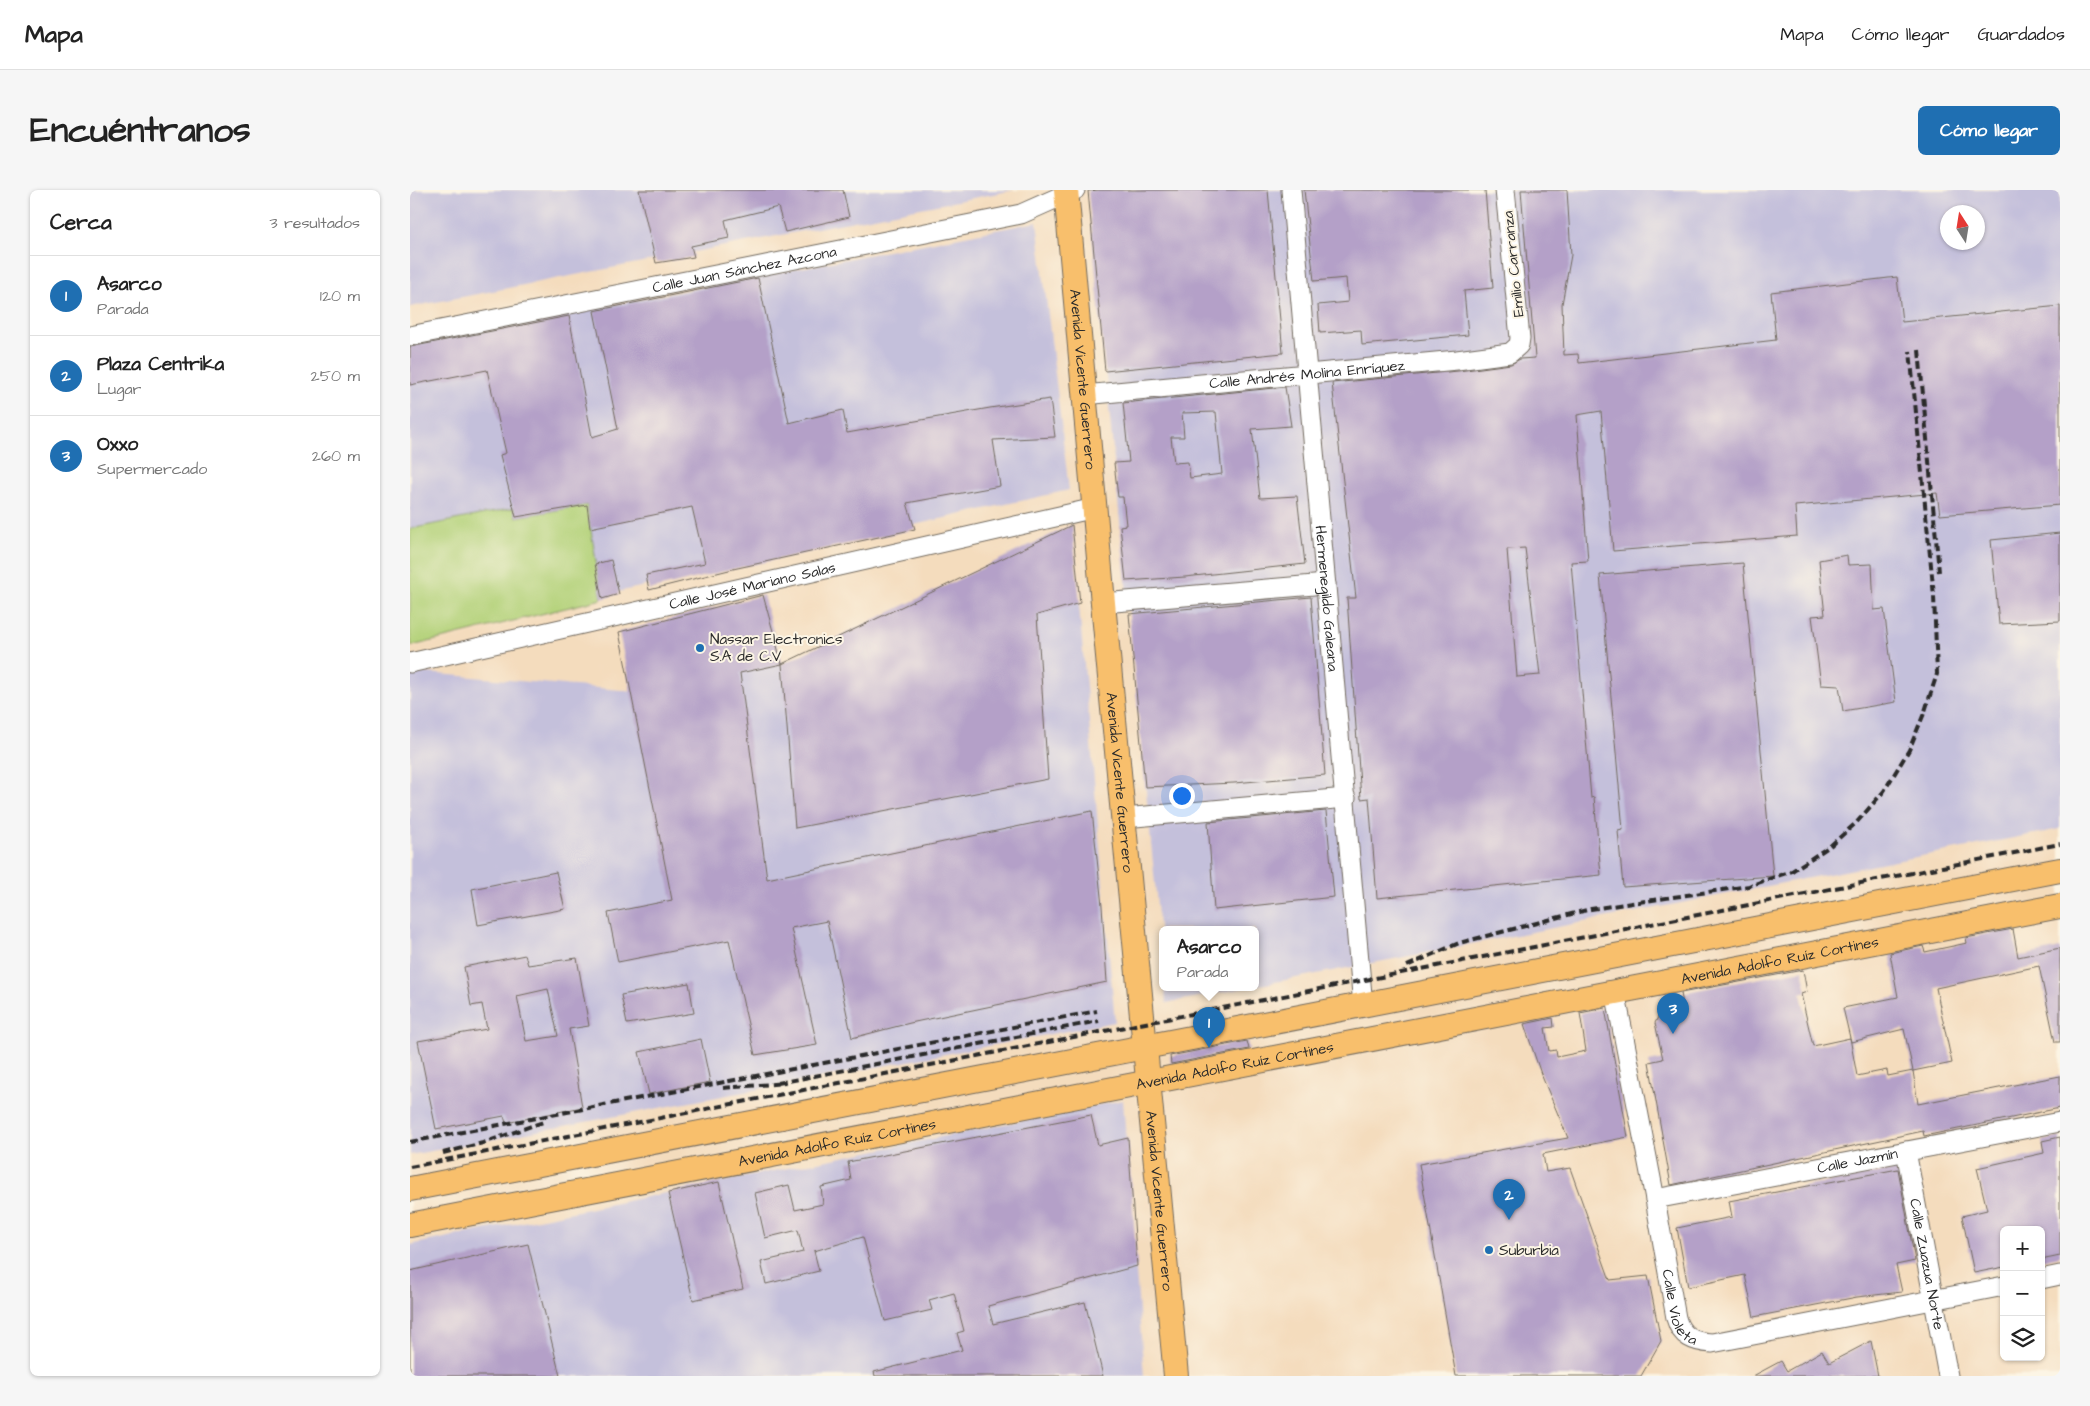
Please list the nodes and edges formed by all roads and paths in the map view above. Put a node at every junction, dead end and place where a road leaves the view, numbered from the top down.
1 (1291, 190) edge
2 (1505, 190) edge
3 (1069, 192) edge
4 (410, 336) edge
5 (1520, 338) joint
6 (1309, 375) junction
7 (1084, 395) junction
8 (1094, 508) junction
9 (1326, 584) junction
10 (1103, 603) junction
11 (410, 664) edge
12 (1346, 798) junction
13 (1124, 818) junction
14 (2060, 870) edge
15 (2060, 906) edge
16 (1615, 991) junction
17 (1363, 1006) junction
18 (1145, 1047) junction
19 (1149, 1081) junction
20 (2060, 1122) edge
21 (1906, 1151) junction
22 (410, 1189) edge
23 (1655, 1199) junction
24 (410, 1225) edge
25 (2060, 1275) edge
26 (2045, 1278) edge
27 (2000, 1287) edge
28 (1934, 1299) junction
29 (1176, 1376) edge
30 (1948, 1376) edge

1 - 6 street, Hermenegildo Galeana
2 - 5 street, Emilio Carranza
3 - 4 street, Calle Juan Sánchez Azcona
3 - 7 main road, Avenida Vicente Guerrero
5 - 6 street, Calle Andrés Molina Enríquez
6 - 7 street, Calle Andrés Molina Enríquez
6 - 9 street, Hermenegildo Galeana
7 - 8 main road, Avenida Vicente Guerrero
8 - 10 main road, Avenida Vicente Guerrero
8 - 11 street, Calle José Mariano Salas
9 - 10 street
9 - 12 street, Hermenegildo Galeana
10 - 13 main road, Avenida Vicente Guerrero
12 - 13 street
12 - 17 street, Hermenegildo Galeana
13 - 18 main road, Avenida Vicente Guerrero
14 - 17 main road
15 - 16 main road, Avenida Adolfo Ruíz Cortines
16 - 19 main road, Avenida Adolfo Ruíz Cortines
16 - 23 street, Calle Violeta
17 - 18 main road
18 - 19 main road, Avenida Vicente Guerrero
18 - 22 main road
19 - 24 main road, Avenida Adolfo Ruíz Cortines
19 - 29 main road, Avenida Vicente Guerrero
20 - 21 street, Calle Jazmín
21 - 23 street, Calle Jazmín
21 - 28 street, Calle Zuazua Norte
23 - 28 street, Calle Violeta
25 - 26 street
27 - 28 street, Calle Violeta
28 - 30 street, Calle Zuazua Norte

